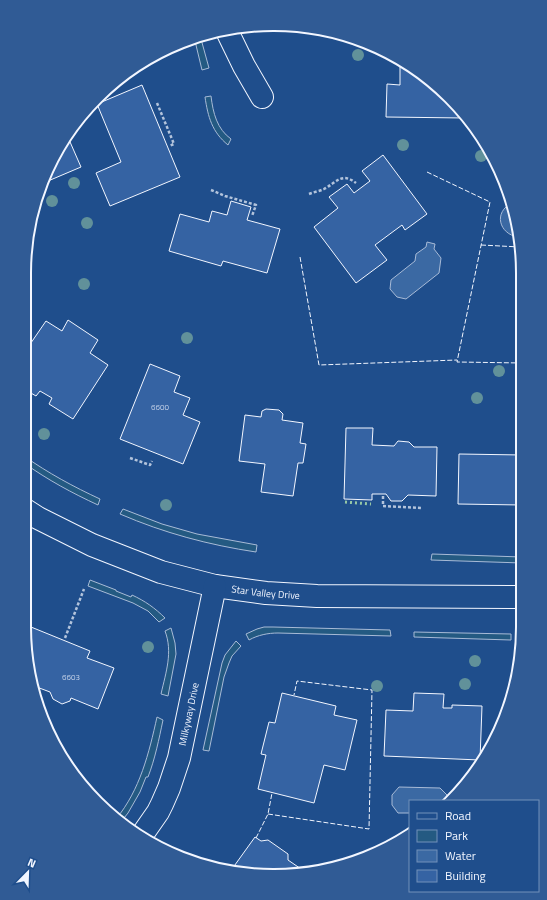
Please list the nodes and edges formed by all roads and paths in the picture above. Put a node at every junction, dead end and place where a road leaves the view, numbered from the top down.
1 (229, 35) edge
2 (262, 97) dead end
3 (157, 103) dead end
4 (169, 146) dead end
5 (356, 183) dead end
6 (211, 190) dead end
7 (309, 194) dead end
8 (252, 216) dead end
9 (130, 458) dead end
10 (152, 461) dead end
11 (383, 496) dead end
12 (422, 508) dead end
13 (31, 514) edge
14 (215, 586) junction
15 (84, 589) dead end
16 (516, 597) edge
17 (66, 638) dead end
18 (144, 832) edge

1 - 2 street
3 - 4 path
5 - 7 path
6 - 8 path
9 - 10 path
11 - 12 path
13 - 14 street, Star Valley Drive
14 - 16 street, Star Valley Drive
14 - 18 street, Milkyway Drive
15 - 17 path

